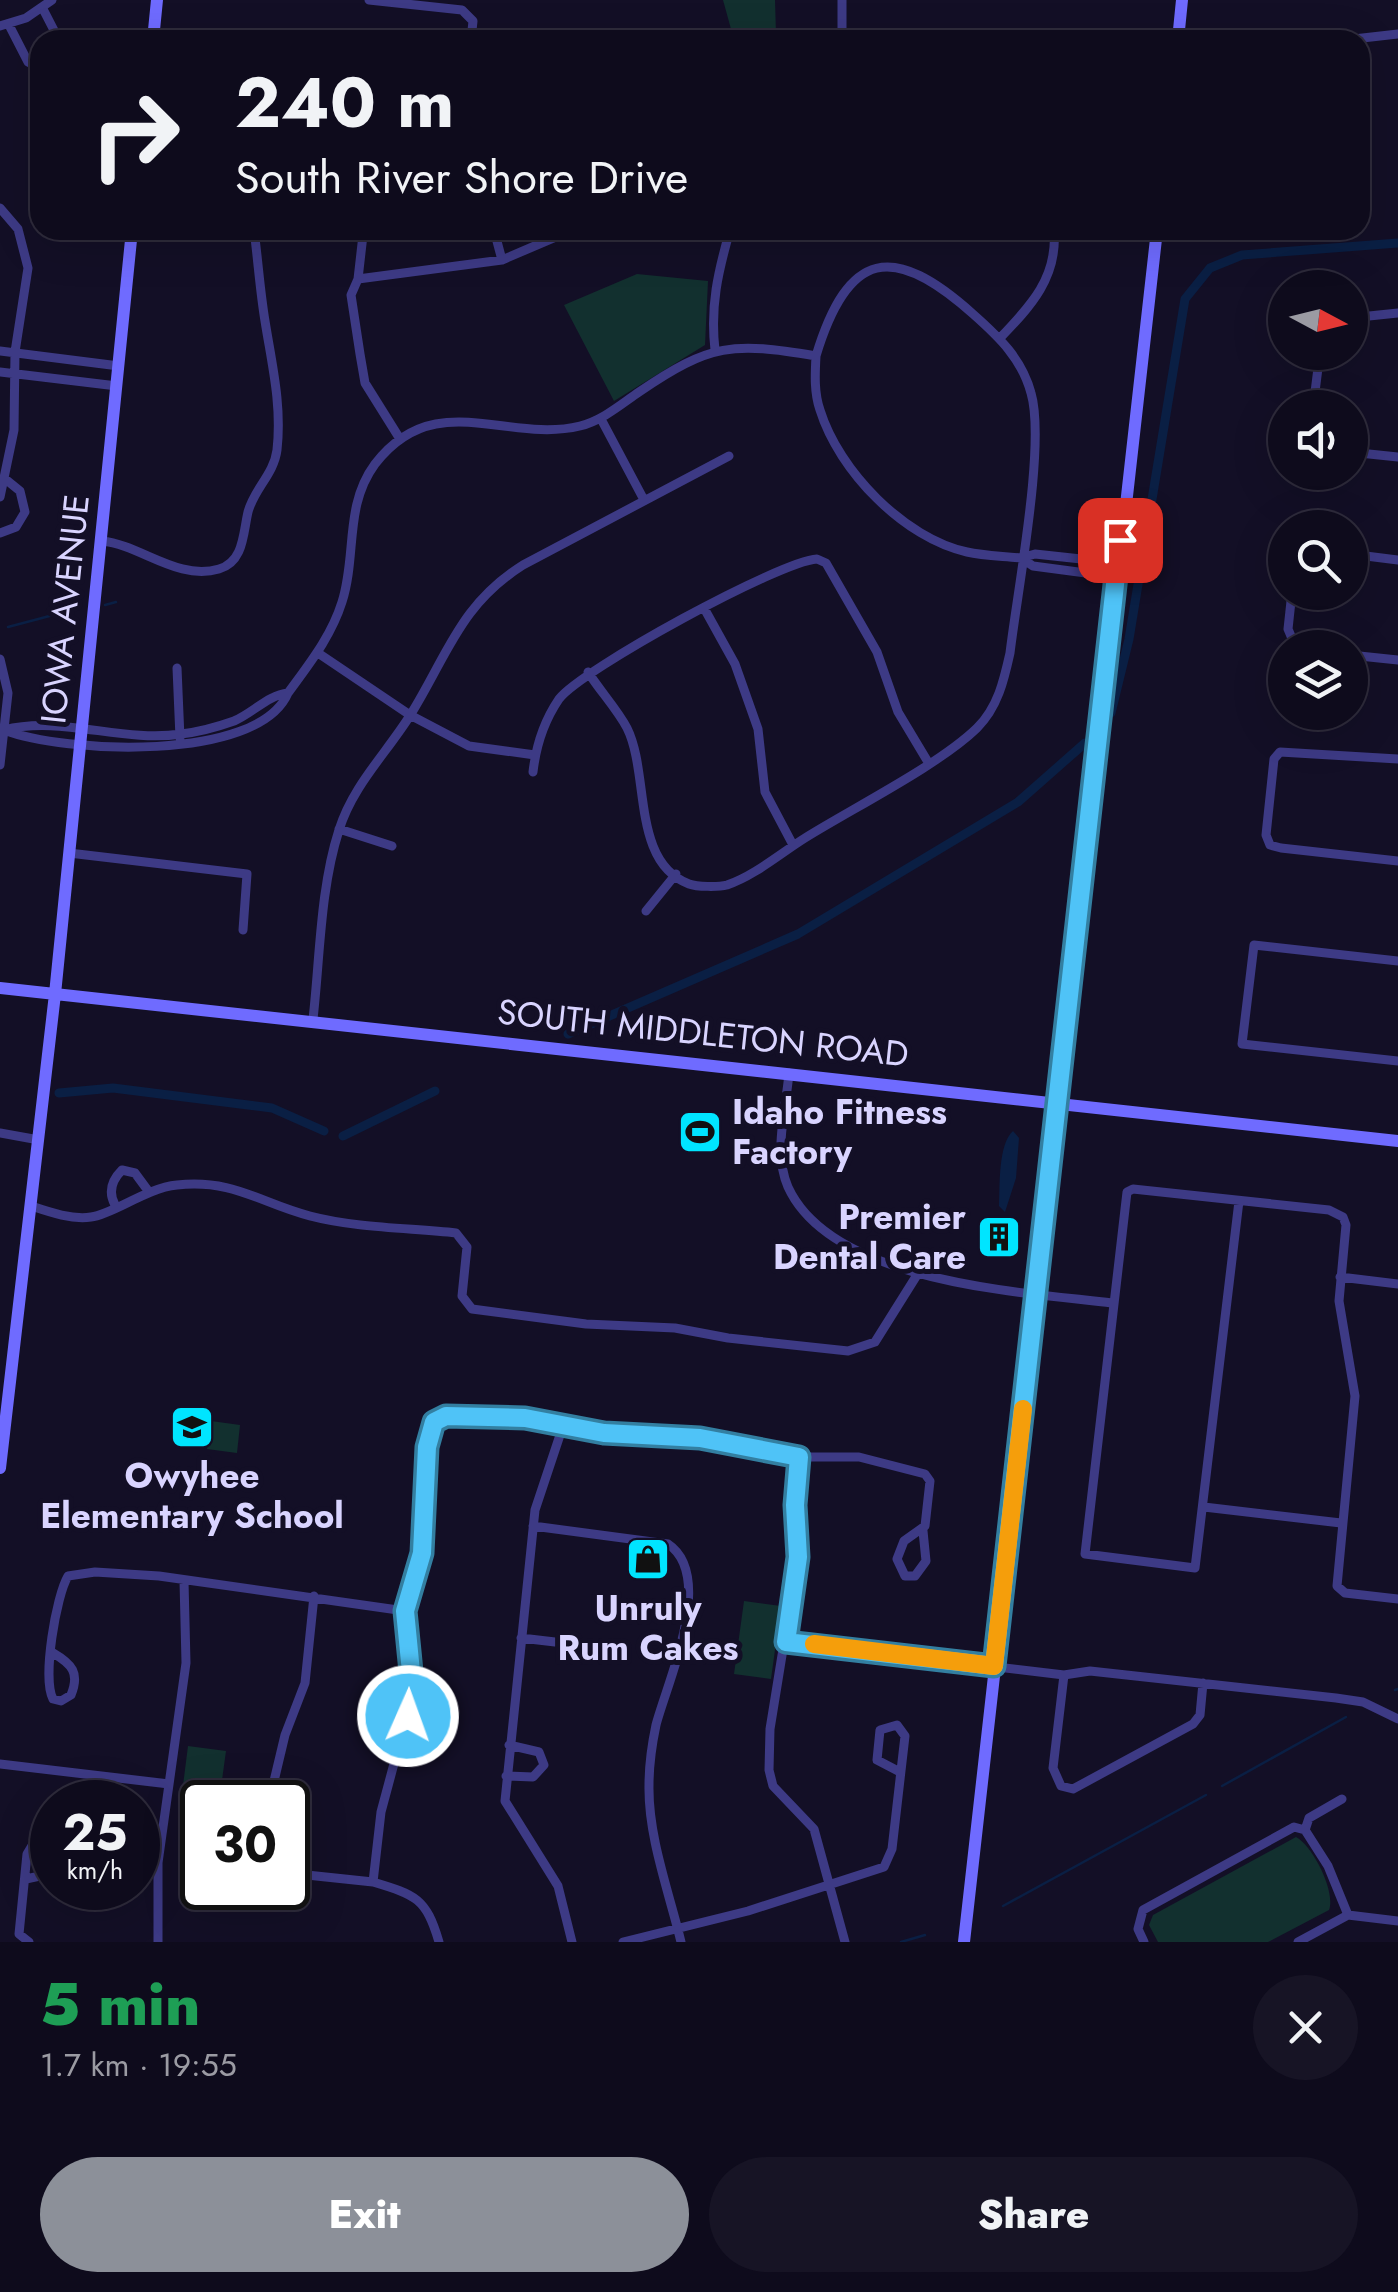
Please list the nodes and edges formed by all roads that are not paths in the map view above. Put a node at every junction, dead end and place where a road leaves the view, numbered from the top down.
1 (52, 0) edge
2 (157, 0) edge
3 (369, 0) edge
4 (842, 0) edge
5 (1182, 0) edge
6 (43, 9) junction
7 (4, 26) edge
8 (54, 30) edge
9 (154, 30) edge
10 (472, 30) edge
11 (842, 30) edge
12 (1179, 30) edge
13 (1398, 34) edge
14 (1370, 37) edge
15 (30, 63) edge
16 (0, 208) edge
17 (131, 240) edge
18 (255, 240) edge
19 (362, 240) edge
20 (497, 240) edge
21 (549, 240) edge
22 (728, 240) edge
23 (1054, 240) edge
24 (1156, 240) edge
25 (502, 260) junction
26 (358, 279) junction
27 (1398, 313) edge
28 (1368, 316) edge
29 (1000, 338) junction
30 (0, 350) edge
31 (715, 350) junction
32 (15, 352) junction
33 (816, 356) junction
34 (119, 366) junction
35 (0, 372) edge
36 (16, 374) junction
37 (117, 386) junction
38 (601, 419) junction
39 (400, 439) junction
40 (1368, 454) edge
41 (729, 456) dead end
42 (1398, 458) edge
43 (4, 478) junction
44 (0, 496) edge
45 (644, 498) junction
46 (0, 533) edge
47 (102, 542) junction
48 (1368, 556) edge
49 (1021, 558) junction
50 (1398, 560) edge
51 (1117, 570) junction
52 (704, 608) junction
53 (318, 654) junction
54 (1368, 657) edge
55 (0, 659) edge
56 (1398, 660) edge
57 (177, 668) dead end
58 (588, 672) junction
59 (410, 715) junction
60 (2, 730) edge
61 (82, 736) junction
62 (180, 740) junction
63 (535, 755) junction
64 (1398, 759) edge
65 (928, 762) junction
66 (0, 765) edge
67 (533, 772) dead end
68 (339, 829) junction
69 (793, 845) junction
70 (392, 846) dead end
71 (70, 853) junction
72 (1398, 860) edge
73 (676, 874) junction
74 (646, 911) dead end
75 (243, 930) dead end
76 (1398, 961) edge
77 (0, 988) edge
78 (56, 994) junction
79 (313, 1020) junction
80 (1398, 1061) edge
81 (789, 1073) junction
82 (1058, 1103) junction
83 (0, 1133) edge
84 (39, 1140) junction
85 (1398, 1141) edge
86 (149, 1192) junction
87 (1238, 1201) junction
88 (115, 1205) junction
89 (31, 1206) junction
90 (472, 1230) dead end
91 (462, 1239) junction
92 (918, 1275) junction
93 (1340, 1277) junction
94 (1398, 1284) edge
95 (1036, 1294) junction
96 (467, 1302) junction
97 (1112, 1303) junction
98 (457, 1310) dead end
99 (4, 1397) edge
100 (563, 1426) junction
101 (799, 1457) junction
102 (0, 1468) edge
103 (1204, 1508) junction
104 (1341, 1523) junction
105 (533, 1526) junction
106 (923, 1531) junction
107 (184, 1581) junction
108 (314, 1596) junction
109 (1398, 1599) edge
110 (405, 1611) junction
111 (521, 1638) junction
112 (555, 1642) dead end
113 (786, 1642) junction
114 (53, 1653) junction
115 (994, 1666) junction
116 (1064, 1675) junction
117 (1204, 1684) junction
118 (1398, 1719) edge
119 (509, 1745) junction
120 (0, 1764) edge
121 (900, 1772) junction
122 (506, 1776) junction
123 (274, 1780) edge
124 (169, 1784) junction
125 (1342, 1800) dead end
126 (1306, 1830) junction
127 (30, 1844) edge
128 (310, 1875) edge
129 (30, 1879) edge
130 (26, 1880) junction
131 (373, 1882) junction
132 (830, 1886) junction
133 (1348, 1915) junction
134 (1398, 1921) edge
135 (678, 1926) junction
136 (29, 1942) edge
137 (158, 1942) edge
138 (440, 1942) edge
139 (572, 1942) edge
140 (623, 1942) edge
141 (682, 1942) edge
142 (845, 1942) edge
143 (964, 1942) edge
144 (1144, 1942) edge
145 (1298, 1942) edge

1 - 6 street
2 - 9 main road
3 - 10 street
4 - 11 street
5 - 12 main road
6 - 7 street
6 - 8 street
7 - 15 street
13 - 14 street
16 - 32 street
17 - 34 main road, IOWA AVENUE
18 - 47 street
19 - 26 street
20 - 25 street
21 - 25 street
22 - 31 street
23 - 29 street
24 - 51 main road
25 - 26 street
26 - 39 street
27 - 28 street
29 - 33 street
29 - 49 street
30 - 32 street
31 - 33 street
31 - 38 street
32 - 34 street
32 - 36 street
33 - 49 street
34 - 37 main road, IOWA AVENUE
35 - 36 street
36 - 37 street
36 - 43 street
37 - 47 main road, IOWA AVENUE
38 - 39 street
38 - 45 street
39 - 53 street
40 - 42 street
41 - 45 street
43 - 44 street
43 - 46 street
45 - 59 street
47 - 61 main road, IOWA AVENUE
48 - 50 street
49 - 51 street
49 - 65 street
51 - 82 main road
52 - 58 street
52 - 65 street
52 - 69 street
53 - 59 street
53 - 62 street
54 - 56 street
55 - 60 street
57 - 62 street
58 - 63 street
58 - 73 street
59 - 63 street
59 - 68 street
60 - 61 street
60 - 66 street
61 - 62 street
61 - 71 main road, IOWA AVENUE
63 - 67 street
64 - 72 street
65 - 69 street
68 - 70 street
68 - 79 street
69 - 73 street
71 - 75 street
71 - 78 main road, IOWA AVENUE
73 - 74 street
76 - 80 street
77 - 78 main road, SOUTH MIDDLETON ROAD
78 - 79 main road, SOUTH MIDDLETON ROAD
78 - 84 main road, IOWA AVENUE
79 - 81 main road, SOUTH MIDDLETON ROAD
81 - 82 main road, SOUTH MIDDLETON ROAD
81 - 92 street
82 - 85 main road, SOUTH MIDDLETON ROAD
82 - 95 main road
83 - 84 street
84 - 89 main road, IOWA AVENUE
86 - 88 street
86 - 88 street
86 - 91 street
87 - 93 street
87 - 97 street
87 - 103 street
88 - 89 street
89 - 99 main road, IOWA AVENUE
90 - 91 street
91 - 96 street
92 - 95 street
92 - 96 street
93 - 94 street
93 - 104 street
95 - 97 street
95 - 115 main road
96 - 98 street
97 - 103 street
99 - 102 main road, IOWA AVENUE
100 - 101 street
100 - 105 street
100 - 110 street
101 - 106 street
101 - 113 street
103 - 104 street
104 - 109 street
105 - 111 street
105 - 135 street
106 - 106 street
107 - 108 street
107 - 114 street
107 - 124 street
108 - 110 street
108 - 123 street
110 - 131 street
111 - 112 street
111 - 119 street
113 - 115 street
113 - 132 street
114 - 114 street
115 - 116 street
115 - 143 main road
116 - 117 street
116 - 117 street
117 - 118 street
119 - 122 street
119 - 122 street
120 - 124 street
121 - 121 street
121 - 132 street
122 - 139 street
124 - 137 street
125 - 126 street
126 - 133 street
126 - 144 street
127 - 130 street
128 - 131 street
129 - 130 street
130 - 136 street
131 - 138 street
132 - 135 street
132 - 142 street
133 - 134 street
133 - 145 street
135 - 140 street
135 - 141 street

